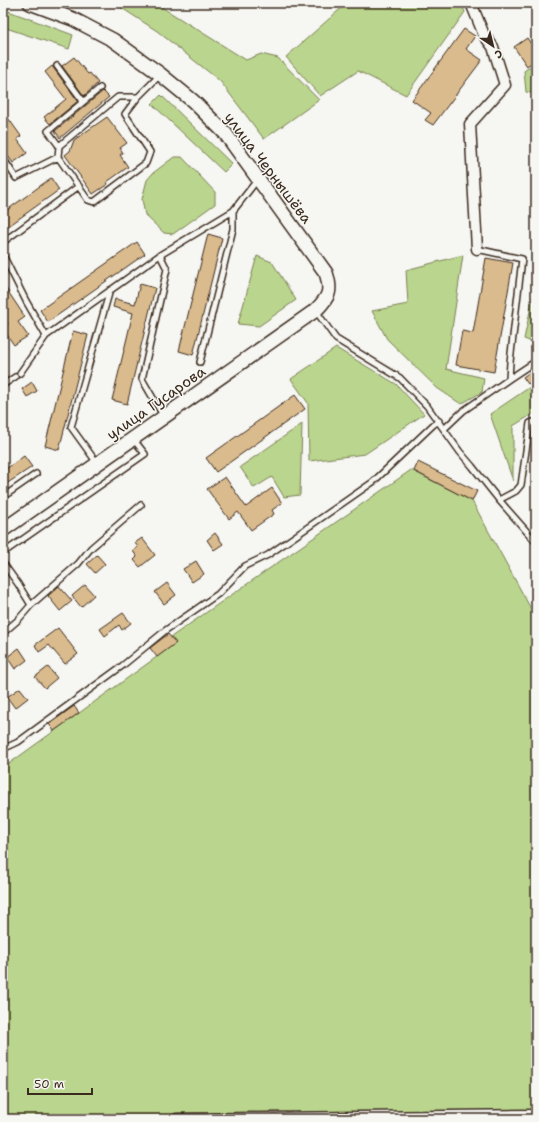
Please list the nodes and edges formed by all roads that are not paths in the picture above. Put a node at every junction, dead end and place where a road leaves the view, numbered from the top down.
1 (30, 3) edge
2 (471, 3) edge
3 (57, 66) dead end
4 (160, 74) junction
5 (100, 88) dead end
6 (138, 97) junction
7 (83, 101) junction
8 (58, 146) junction
9 (58, 157) junction
10 (3, 158) edge
11 (259, 179) junction
12 (79, 186) junction
13 (233, 211) junction
14 (3, 242) edge
15 (477, 249) joint
16 (3, 255) edge
17 (160, 255) junction
18 (110, 290) junction
19 (326, 300) joint
20 (316, 310) junction
21 (46, 336) junction
22 (536, 361) edge
23 (200, 362) dead end
24 (20, 373) dead end
25 (15, 377) dead end
26 (509, 379) junction
27 (3, 385) edge
28 (164, 418) junction
29 (536, 421) edge
30 (439, 422) junction
31 (444, 429) junction
32 (133, 439) junction
33 (97, 464) junction
34 (36, 474) dead end
35 (3, 497) edge
36 (498, 500) junction
37 (141, 505) dead end
38 (3, 530) edge
39 (536, 542) edge
40 (3, 553) edge
41 (3, 563) edge
42 (30, 605) junction
43 (3, 633) edge
44 (3, 749) edge
45 (536, 1115) edge
46 (178, 1119) edge

1 - 4 street, улица Чернышёва
2 - 15 street
3 - 7 lane
4 - 6 lane
4 - 11 street, улица Чернышёва
5 - 7 lane
6 - 8 lane
6 - 12 lane
7 - 8 lane
8 - 9 lane
9 - 10 lane
9 - 12 lane
11 - 13 lane
11 - 19 street, улица Чернышёва
12 - 14 lane
13 - 17 lane
13 - 23 lane
15 - 26 lane
16 - 21 lane
17 - 18 lane
17 - 28 lane
18 - 21 lane
18 - 33 lane
19 - 20 street, улица Гусарова
20 - 28 street, улица Гусарова
20 - 30 lane
21 - 24 lane
22 - 26 lane
25 - 27 lane
26 - 31 lane
28 - 32 street, улица Гусарова
29 - 36 lane
30 - 31 lane
30 - 44 lane
31 - 36 lane
32 - 33 street, улица Гусарова
32 - 40 lane
33 - 38 street, улица Гусарова
34 - 35 lane
36 - 39 lane
37 - 42 lane
41 - 42 lane
42 - 43 lane
45 - 46 street

